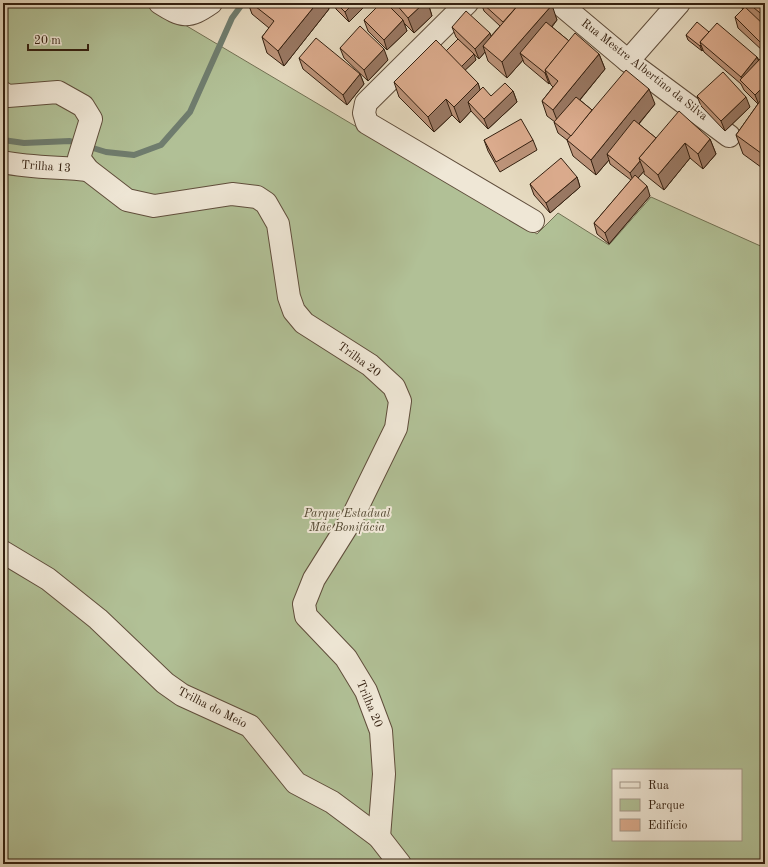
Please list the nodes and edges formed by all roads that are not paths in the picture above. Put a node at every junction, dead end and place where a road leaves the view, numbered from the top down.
1 (160, 3) edge
2 (210, 3) edge
3 (467, 3) edge
4 (559, 3) edge
5 (679, 3) edge
6 (628, 61) junction
7 (3, 93) edge
8 (729, 136) dead end
9 (3, 162) edge
10 (84, 164) junction
11 (533, 222) dead end
12 (3, 552) edge
13 (379, 837) junction
14 (400, 864) edge

1 - 2 street
3 - 11 street
4 - 6 street, Rua Mestre Albertino da Silva
5 - 6 street
6 - 8 street, Rua Mestre Albertino da Silva
7 - 10 street
9 - 10 street, Trilha 13
10 - 13 street, Trilha 20
12 - 13 street, Trilha do Meio
13 - 14 street, Trilha do Meio

